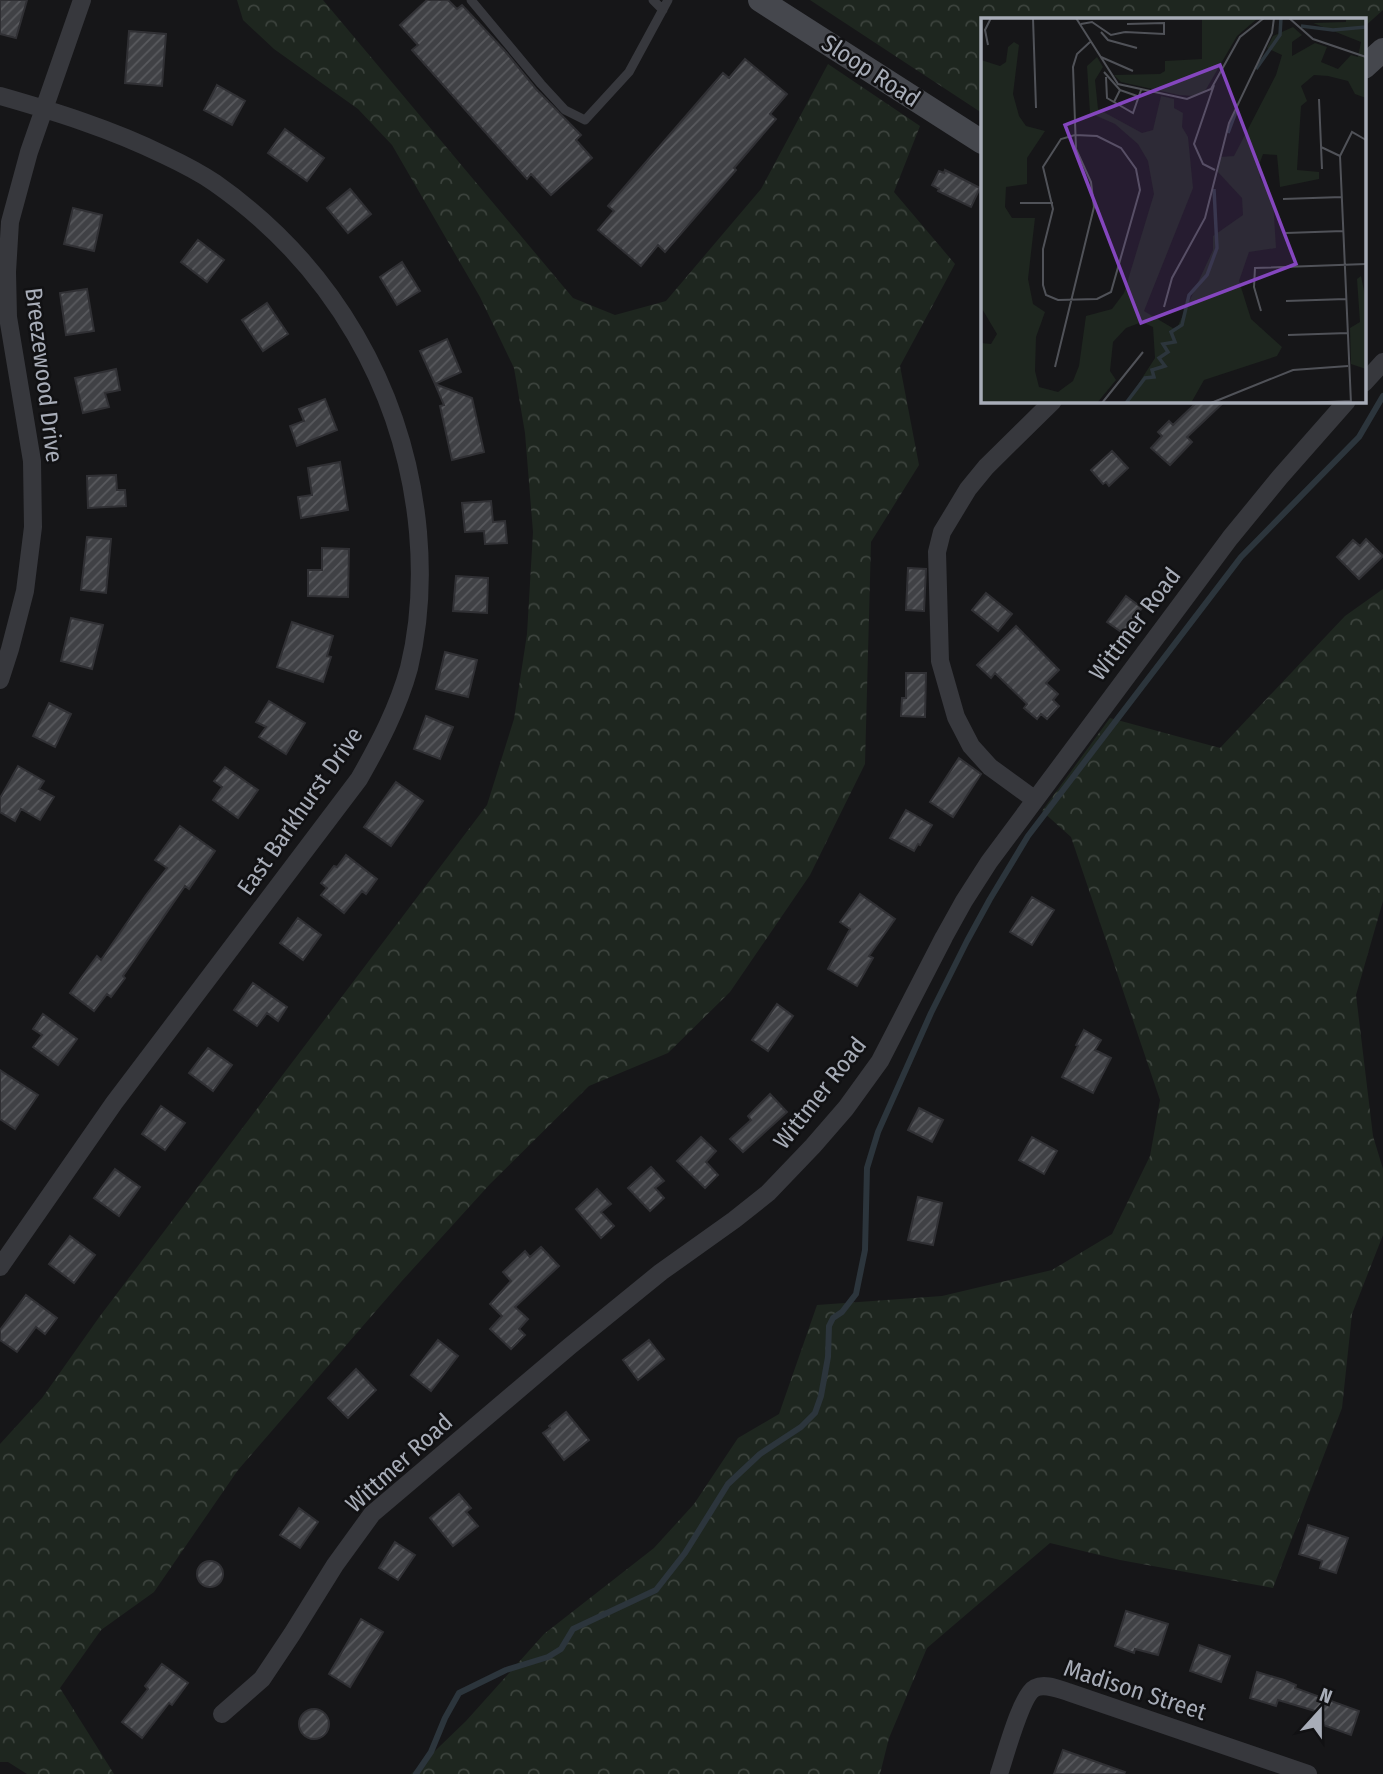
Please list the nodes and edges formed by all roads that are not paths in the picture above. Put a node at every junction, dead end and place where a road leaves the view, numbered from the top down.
1 (82, 0) edge
2 (471, 0) edge
3 (653, 0) edge
4 (668, 0) edge
5 (760, 0) edge
6 (663, 10) junction
7 (1383, 50) edge
8 (1366, 65) edge
9 (0, 96) edge
10 (44, 108) junction
11 (981, 141) edge
12 (1383, 362) edge
13 (1366, 381) edge
14 (1052, 402) edge
15 (1346, 402) edge
16 (0, 680) edge
17 (1034, 799) junction
18 (0, 1267) edge
19 (222, 1714) dead end
20 (999, 1774) edge
21 (1308, 1774) edge

1 - 10 street, Breezewood Drive
2 - 6 lane
3 - 6 lane
4 - 6 lane
5 - 11 street, Sloop Road
7 - 8 street
9 - 10 street, East Barkhurst Drive
10 - 16 street, Breezewood Drive
10 - 18 street, East Barkhurst Drive
12 - 13 street
14 - 17 street
15 - 17 street, Wittmer Road
17 - 19 street, Wittmer Road
20 - 21 street, Madison Street

